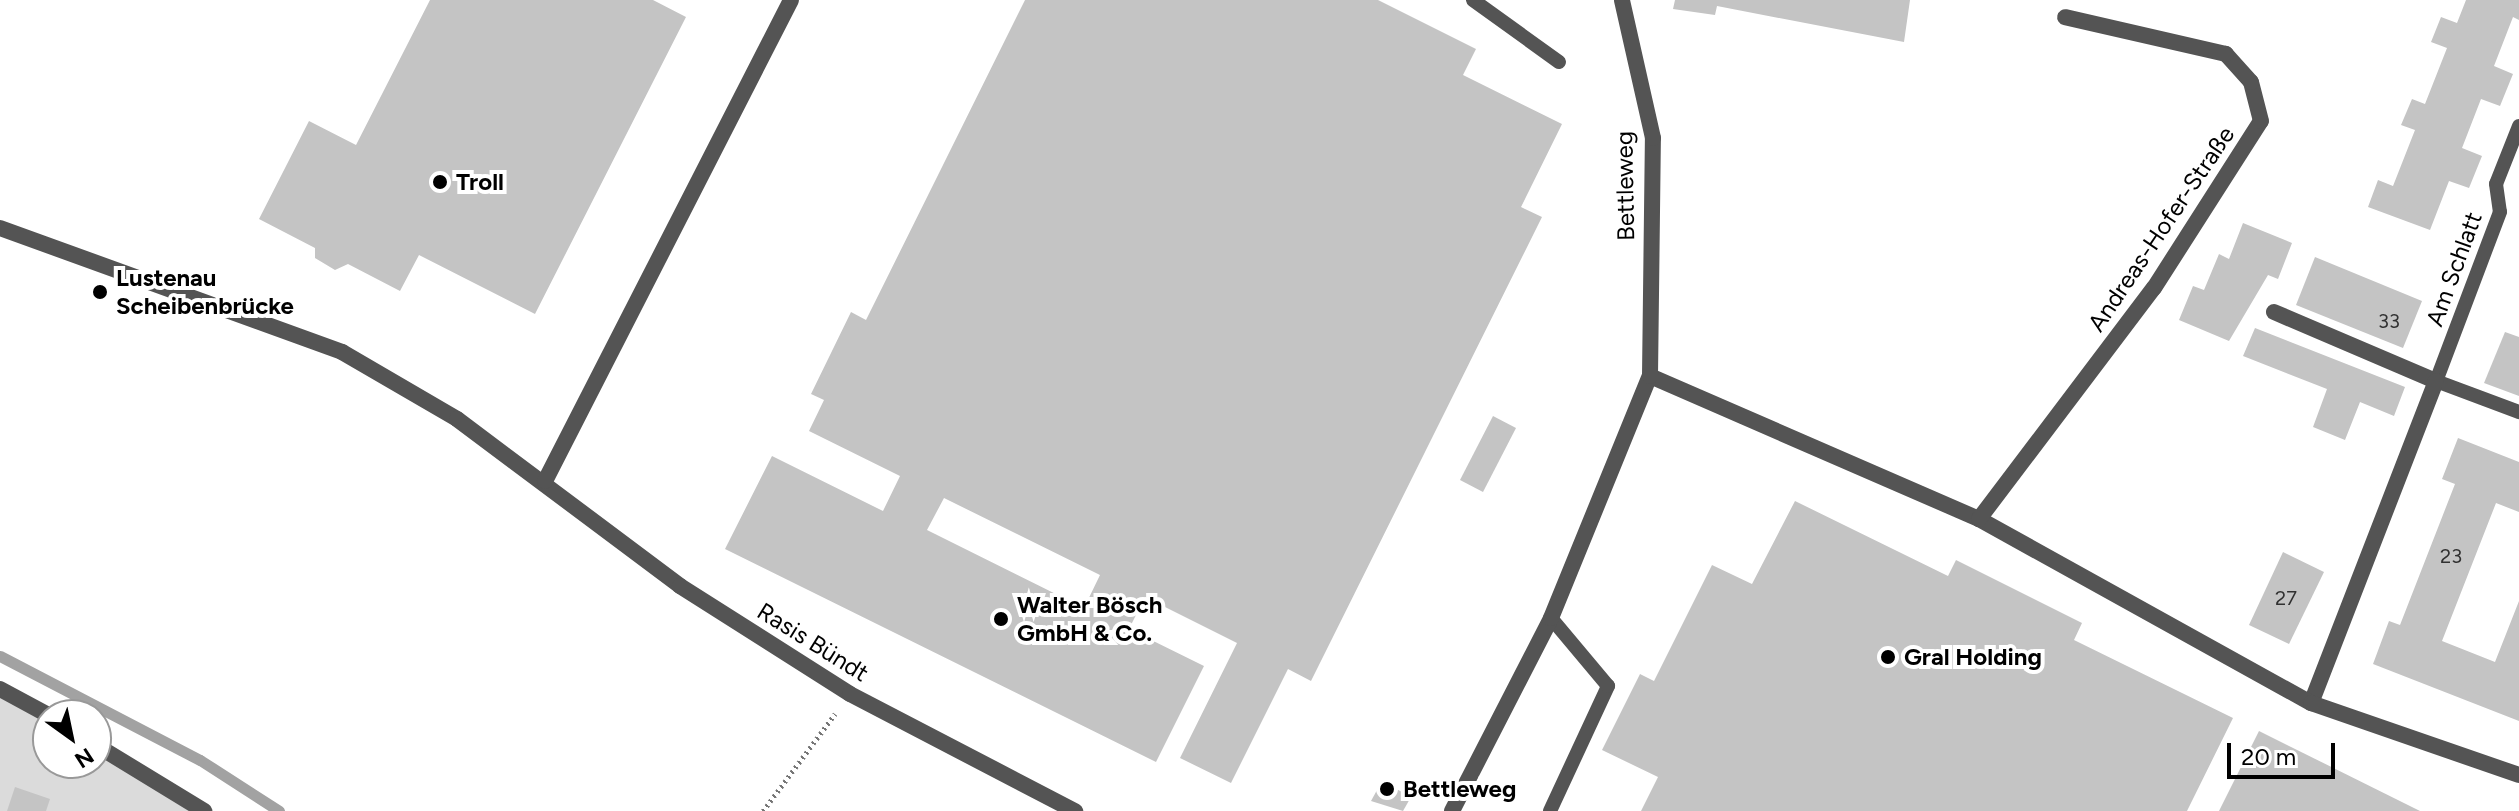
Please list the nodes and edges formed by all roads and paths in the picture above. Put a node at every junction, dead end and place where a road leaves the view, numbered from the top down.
1 (791, 0) edge
2 (1473, 0) edge
3 (1622, 0) edge
4 (2065, 17) dead end
5 (1559, 62) dead end
6 (2519, 126) edge
7 (0, 228) edge
8 (2274, 312) dead end
9 (1650, 376) junction
10 (2436, 381) junction
11 (2519, 412) edge
12 (545, 481) junction
13 (1979, 519) junction
14 (1551, 618) junction
15 (0, 689) edge
16 (850, 694) junction
17 (2311, 703) junction
18 (32, 706) edge
19 (112, 755) edge
20 (2519, 775) edge
21 (204, 811) edge
22 (763, 811) edge
23 (1075, 811) edge
24 (1452, 811) edge
25 (1550, 811) edge

1 - 12 street
2 - 5 lane
3 - 9 street, Bettleweg
4 - 13 street, Andreas-Hofer-Straße
6 - 10 lane, Am Schlatt
7 - 12 street, Rasis Bündt
8 - 10 street
9 - 13 street
9 - 14 street, Bettleweg
10 - 11 lane
10 - 17 street
12 - 16 street, Rasis Bündt
13 - 17 street
14 - 24 street, Bettleweg
14 - 25 lane
15 - 18 street
16 - 22 path
16 - 23 street, Rasis Bündt
17 - 20 street
19 - 21 street

